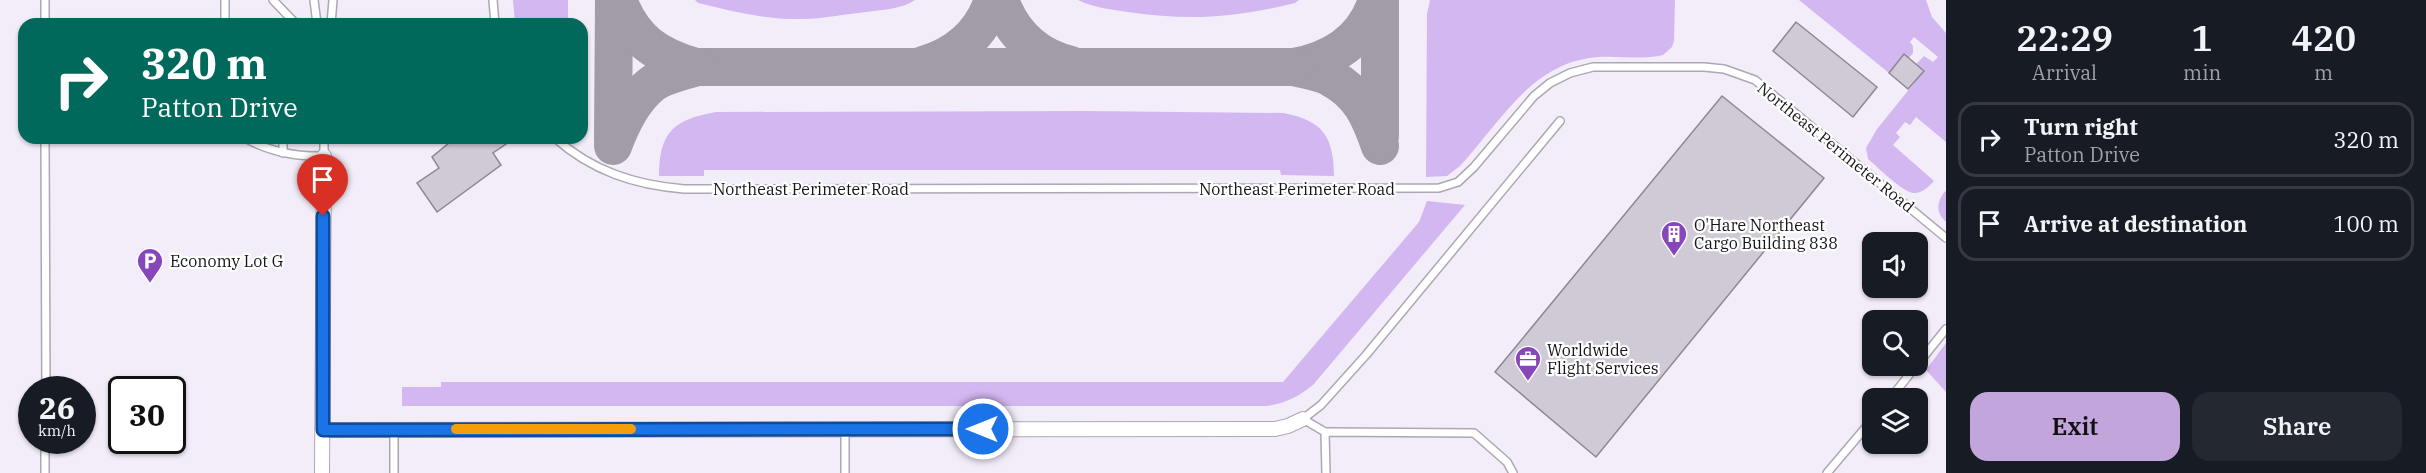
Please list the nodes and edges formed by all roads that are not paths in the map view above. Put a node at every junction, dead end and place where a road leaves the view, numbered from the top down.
1 (45, 0) edge
2 (225, 0) edge
3 (273, 0) edge
4 (314, 0) edge
5 (333, 0) edge
6 (493, 0) edge
7 (45, 18) edge
8 (225, 18) edge
9 (290, 18) edge
10 (316, 18) edge
11 (332, 18) edge
12 (494, 18) edge
13 (1560, 121) dead end
14 (45, 144) edge
15 (255, 144) edge
16 (283, 144) edge
17 (324, 144) edge
18 (561, 144) edge
19 (283, 153) junction
20 (324, 156) junction
21 (1946, 238) edge
22 (1946, 329) edge
23 (1928, 352) edge
24 (46, 376) edge
25 (1909, 376) edge
26 (1899, 388) edge
27 (1303, 418) junction
28 (394, 429) junction
29 (845, 429) junction
30 (323, 430) junction
31 (1325, 432) junction
32 (1862, 432) edge
33 (45, 454) edge
34 (45, 473) edge
35 (322, 473) edge
36 (394, 473) edge
37 (845, 473) edge
38 (1326, 473) edge
39 (1513, 473) edge
40 (1827, 473) edge

1 - 7 lane
2 - 8 lane
3 - 9 lane
4 - 10 lane
5 - 11 lane
6 - 12 lane
13 - 27 lane
14 - 24 lane
15 - 19 lane
16 - 19 lane
17 - 20 lane
18 - 21 lane, Northeast Perimeter Road
19 - 20 lane
20 - 30 street
22 - 23 lane
25 - 26 lane
27 - 29 street
27 - 31 lane
28 - 29 street
28 - 30 street
28 - 36 lane
29 - 37 lane
30 - 35 street
31 - 38 lane
31 - 39 lane
32 - 40 lane
33 - 34 lane

